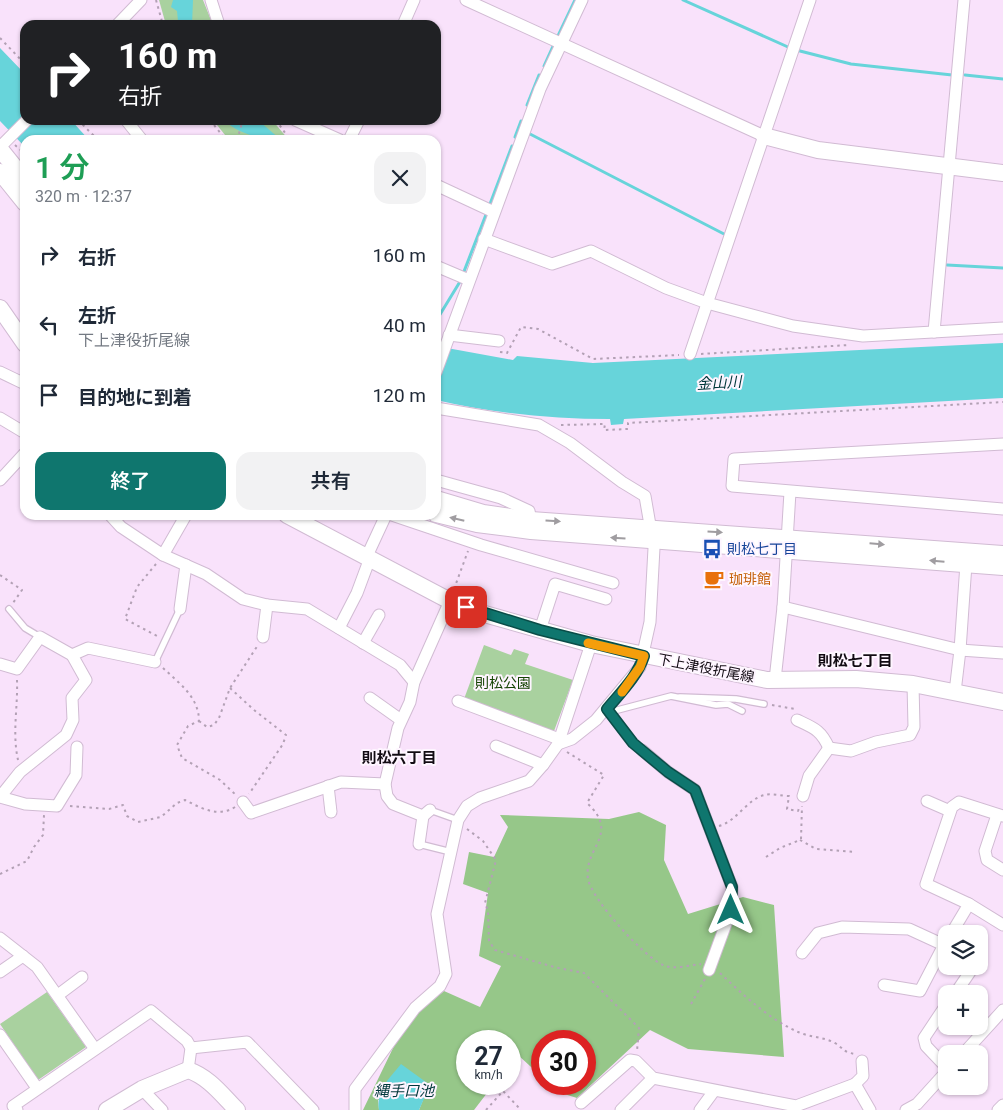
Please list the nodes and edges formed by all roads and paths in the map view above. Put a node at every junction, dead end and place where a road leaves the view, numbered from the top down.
1 (141, 0) edge
2 (156, 0) edge
3 (211, 0) edge
4 (414, 0) edge
5 (466, 0) edge
6 (582, 0) edge
7 (810, 0) edge
8 (964, 0) edge
9 (122, 20) edge
10 (162, 20) edge
11 (217, 20) edge
12 (405, 20) edge
13 (0, 38) edge
14 (555, 41) junction
15 (20, 59) edge
16 (23, 125) edge
17 (83, 125) edge
18 (130, 125) edge
19 (214, 125) edge
20 (306, 125) edge
21 (93, 135) edge
22 (138, 135) edge
23 (222, 135) edge
24 (329, 135) edge
25 (764, 136) junction
26 (6, 144) edge
27 (20, 151) edge
28 (950, 167) junction
29 (20, 171) edge
30 (0, 172) edge
31 (1003, 173) edge
32 (441, 187) edge
33 (20, 197) edge
34 (494, 212) junction
35 (484, 239) junction
36 (441, 268) edge
37 (469, 280) junction
38 (707, 303) junction
39 (0, 308) edge
40 (1003, 328) edge
41 (934, 332) junction
42 (20, 337) edge
43 (444, 339) edge
44 (855, 345) dead end
45 (498, 346) joint
46 (441, 351) edge
47 (690, 354) junction
48 (0, 372) edge
49 (20, 382) edge
50 (1003, 402) edge
51 (441, 409) edge
52 (0, 418) edge
53 (539, 425) junction
54 (20, 430) edge
55 (1003, 444) edge
56 (20, 458) edge
57 (0, 480) edge
58 (441, 481) edge
59 (790, 492) junction
60 (441, 500) edge
61 (1003, 509) edge
62 (441, 515) edge
63 (115, 520) edge
64 (183, 520) edge
65 (297, 520) edge
66 (384, 520) edge
67 (406, 520) edge
68 (531, 520) junction
69 (484, 525) junction
70 (653, 534) junction
71 (787, 543) junction
72 (476, 544) junction
73 (1003, 554) edge
74 (162, 555) junction
75 (369, 557) junction
76 (966, 564) junction
77 (186, 565) junction
78 (1003, 567) edge
79 (153, 569) dead end
80 (0, 575) edge
81 (613, 584) dead end
82 (451, 597) junction
83 (606, 599) dead end
84 (267, 605) junction
85 (783, 607) junction
86 (9, 609) joint
87 (180, 609) joint
88 (379, 615) dead end
89 (339, 628) junction
90 (540, 630) junction
91 (40, 636) junction
92 (263, 637) joint
93 (166, 641) junction
94 (363, 643) junction
95 (591, 644) junction
96 (960, 650) junction
97 (1003, 653) edge
98 (72, 655) junction
99 (644, 656) junction
100 (155, 662) junction
101 (0, 664) edge
102 (17, 668) junction
103 (775, 680) junction
104 (414, 682) junction
105 (913, 684) junction
106 (230, 688) junction
107 (955, 692) junction
108 (671, 696) junction
109 (370, 698) dead end
110 (458, 701) dead end
111 (1003, 702) edge
112 (764, 704) joint
113 (608, 711) junction
114 (742, 711) dead end
115 (401, 720) junction
116 (797, 720) joint
117 (199, 721) junction
118 (559, 741) junction
119 (496, 746) dead end
120 (77, 747) dead end
121 (829, 748) junction
122 (642, 750) joint
123 (543, 765) junction
124 (20, 772) junction
125 (385, 784) junction
126 (328, 786) junction
127 (803, 796) junction
128 (927, 801) dead end
129 (243, 802) junction
130 (45, 805) junction
131 (57, 806) junction
132 (950, 810) junction
133 (331, 812) dead end
134 (426, 813) junction
135 (1000, 815) edge
136 (458, 820) junction
137 (711, 828) junction
138 (800, 840) junction
139 (418, 844) joint
140 (451, 852) junction
141 (856, 852) dead end
142 (766, 857) dead end
143 (1003, 870) edge
144 (0, 874) edge
145 (969, 904) junction
146 (956, 925) edge
147 (1003, 925) edge
148 (0, 938) edge
149 (938, 940) edge
150 (802, 953) dead end
151 (23, 956) junction
152 (938, 958) edge
153 (711, 966) junction
154 (0, 972) edge
155 (82, 977) dead end
156 (884, 985) dead end
157 (58, 995) junction
158 (691, 1004) dead end
159 (1003, 1010) edge
160 (938, 1017) edge
161 (0, 1035) edge
162 (971, 1045) edge
163 (191, 1048) junction
164 (95, 1049) junction
165 (938, 1059) edge
166 (636, 1061) junction
167 (862, 1061) joint
168 (188, 1070) junction
169 (653, 1078) junction
170 (938, 1082) edge
171 (855, 1084) junction
172 (37, 1088) junction
173 (142, 1089) junction
174 (714, 1091) junction
175 (581, 1103) dead end
176 (1003, 1105) edge
177 (918, 1107) edge
178 (17, 1110) edge
179 (108, 1110) edge
180 (162, 1110) edge
181 (237, 1110) edge
182 (313, 1110) edge
183 (355, 1110) edge
184 (486, 1110) edge
185 (521, 1110) edge
186 (622, 1110) edge
187 (700, 1110) edge
188 (870, 1110) edge
189 (906, 1110) edge
190 (998, 1110) edge

1 - 9 street
2 - 10 path
3 - 11 street
4 - 12 street
5 - 14 street
6 - 14 street
7 - 25 street
8 - 28 street
13 - 15 path
14 - 25 street
14 - 34 street
16 - 26 street
17 - 21 path
18 - 22 street
19 - 23 path
20 - 24 street
25 - 28 street
25 - 38 street
26 - 27 path
26 - 29 street
28 - 31 street
28 - 41 street
30 - 33 street
32 - 34 street
34 - 35 street
35 - 37 street
35 - 38 street
36 - 37 street
37 - 43 street
38 - 41 street
38 - 47 street
39 - 42 street
40 - 41 street
43 - 45 street
43 - 46 street
44 - 47 path
45 - 47 path
48 - 49 street
50 - 53 path
51 - 53 street
52 - 54 street
53 - 70 street
55 - 59 street
56 - 57 street
58 - 68 street
59 - 61 street
59 - 71 street
60 - 68 street
69 -> 62 street
63 - 74 street
64 - 74 street
65 - 75 street, 下上津役折尾線
66 - 75 street
67 - 72 street
68 -> 70 street
70 -> 69 street
69 - 72 street
70 - 71 street
70 - 99 street
71 -> 73 street
76 -> 71 street
71 - 85 street
72 - 81 street
72 - 82 path
74 - 77 street
75 - 82 street, 下上津役折尾線
75 - 89 street
76 - 78 street
76 - 96 street
77 - 84 street
77 - 87 street
79 - 93 path
80 - 86 path
82 - 90 street, 下上津役折尾線
82 - 104 street
83 - 90 street
84 - 89 street
84 - 92 street
85 - 96 street
85 - 103 street
86 - 91 lane
87 - 93 lane
88 - 94 street
89 - 94 street
90 - 95 street, 下上津役折尾線
91 - 98 street
91 - 102 street
92 - 106 path
93 - 100 lane
94 - 104 street
95 - 99 street, 下上津役折尾線
95 - 118 street
96 - 97 street
96 - 107 street
98 - 100 street
98 - 124 street
99 - 103 street, 下上津役折尾線
99 - 113 street
100 - 117 path
101 - 102 street
102 - 124 path
103 - 105 street, 下上津役折尾線
104 - 115 street
105 - 107 street, 下上津役折尾線
105 - 121 street
106 - 117 path
106 - 129 path
107 - 111 street, 下上津役折尾線
108 - 112 lane
108 - 113 lane
108 - 114 lane
109 - 115 street
110 - 118 street
112 - 116 path
113 - 118 street
113 - 122 lane
115 - 125 street
116 - 121 street
117 - 129 path
118 - 123 street
118 - 153 path
119 - 123 street
120 - 131 street
121 - 127 street
122 - 137 street
123 - 136 street
124 - 130 street
125 - 126 street
125 - 134 street
126 - 129 street
126 - 133 street
127 - 137 path
127 - 138 path
128 - 132 street
129 - 131 path
130 - 131 street
130 - 144 path
132 - 135 street
132 - 145 street
134 - 136 lane
134 - 139 street
135 - 143 street
136 - 140 street
136 - 166 path
137 - 153 street
138 - 141 path
138 - 142 path
139 - 140 lane
140 - 183 street
145 - 146 street
145 - 147 street
148 - 151 street
149 - 150 street
151 - 154 street
151 - 157 street
152 - 156 street
153 - 158 path
153 - 167 path
155 - 157 street
157 - 164 street
159 - 162 street
160 - 165 street
161 - 172 street
163 - 164 street
163 - 168 street
163 - 182 street
164 - 172 street
166 - 169 street
166 - 175 street
167 - 171 street
168 - 173 street
168 - 181 street
169 - 174 street
169 - 186 street
170 - 177 street
171 - 174 street
171 - 188 street
172 - 178 street
173 - 179 street
173 - 180 street
174 - 187 street
176 - 190 street
177 - 189 street
184 - 185 path

